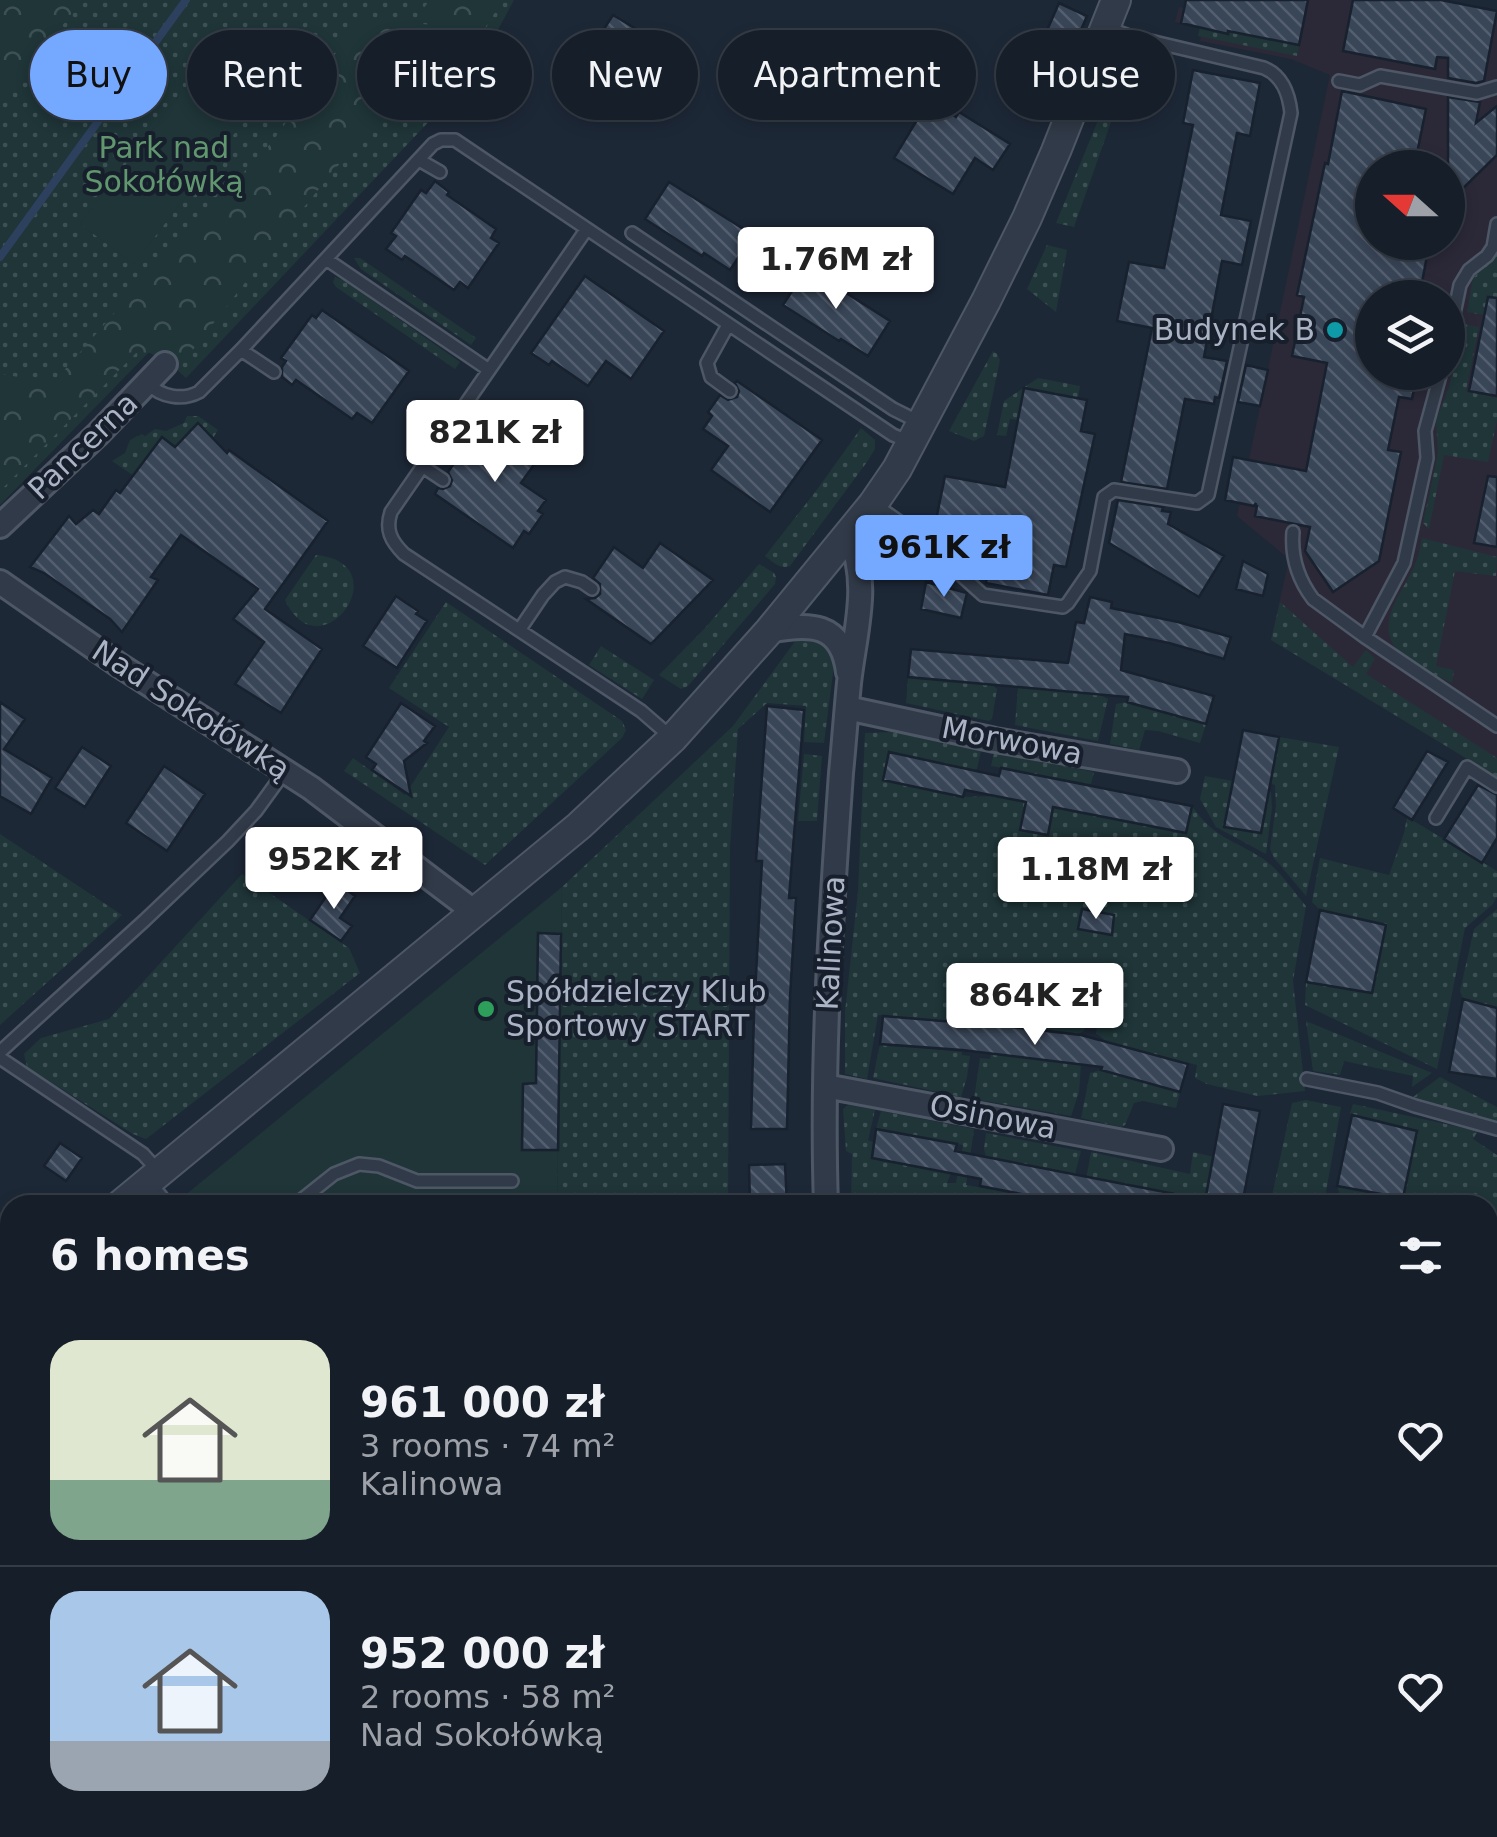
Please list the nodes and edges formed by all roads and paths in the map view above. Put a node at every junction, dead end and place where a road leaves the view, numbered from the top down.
1 (1116, 0) edge
2 (1105, 27) junction
3 (1339, 81) dead end
4 (1497, 87) edge
5 (419, 160) junction
6 (440, 172) dead end
7 (1497, 224) edge
8 (586, 230) junction
9 (632, 233) dead end
10 (326, 259) junction
11 (1463, 280) edge
12 (728, 325) junction
13 (241, 350) junction
14 (164, 364) dead end
15 (489, 370) junction
16 (274, 372) dead end
17 (147, 384) junction
18 (730, 390) dead end
19 (1436, 390) edge
20 (916, 433) junction
21 (422, 466) junction
22 (443, 480) dead end
23 (873, 504) junction
24 (0, 526) edge
25 (1292, 532) dead end
26 (849, 534) junction
27 (0, 582) edge
28 (592, 589) dead end
29 (520, 628) junction
30 (769, 631) junction
31 (1365, 638) junction
32 (850, 681) junction
33 (847, 708) junction
34 (1497, 726) edge
35 (673, 738) junction
36 (285, 770) junction
37 (1177, 771) dead end
38 (1497, 786) edge
39 (1436, 818) dead end
40 (476, 913) junction
41 (0, 1055) edge
42 (1307, 1079) dead end
43 (824, 1086) junction
44 (1497, 1128) edge
45 (1161, 1149) dead end
46 (155, 1177) junction
47 (512, 1181) dead end
48 (132, 1195) edge
49 (163, 1195) edge
50 (308, 1195) edge
51 (826, 1195) edge

1 - 2 street
2 - 20 street
2 - 23 lane
3 - 4 lane
5 - 6 lane
5 - 8 lane
5 - 10 lane
7 - 11 lane
8 - 12 lane
8 - 15 lane
9 - 20 lane
10 - 13 lane
10 - 15 lane
12 - 18 lane
12 - 20 lane
13 - 16 lane
13 - 17 lane
14 - 17 street, Pancerna
15 - 21 lane
17 - 24 street, Pancerna
19 - 31 lane
20 - 23 street
21 - 22 lane
21 - 29 lane
23 - 26 street
25 - 31 lane
26 - 30 street
26 - 32 street, Kalinowa
27 - 36 street, Nad Sokołówką
28 - 29 lane
29 - 35 lane
30 - 32 street, Kalinowa
30 - 35 street
31 - 34 lane
32 - 33 street, Kalinowa
33 - 37 street, Morwowa
33 - 43 street, Kalinowa
35 - 40 street
36 - 40 street, Nad Sokołówką
36 - 41 lane
38 - 39 lane
40 - 46 street
41 - 46 lane
42 - 44 lane
43 - 45 street, Osinowa
43 - 51 street, Kalinowa
46 - 48 street
46 - 49 lane
47 - 50 lane

